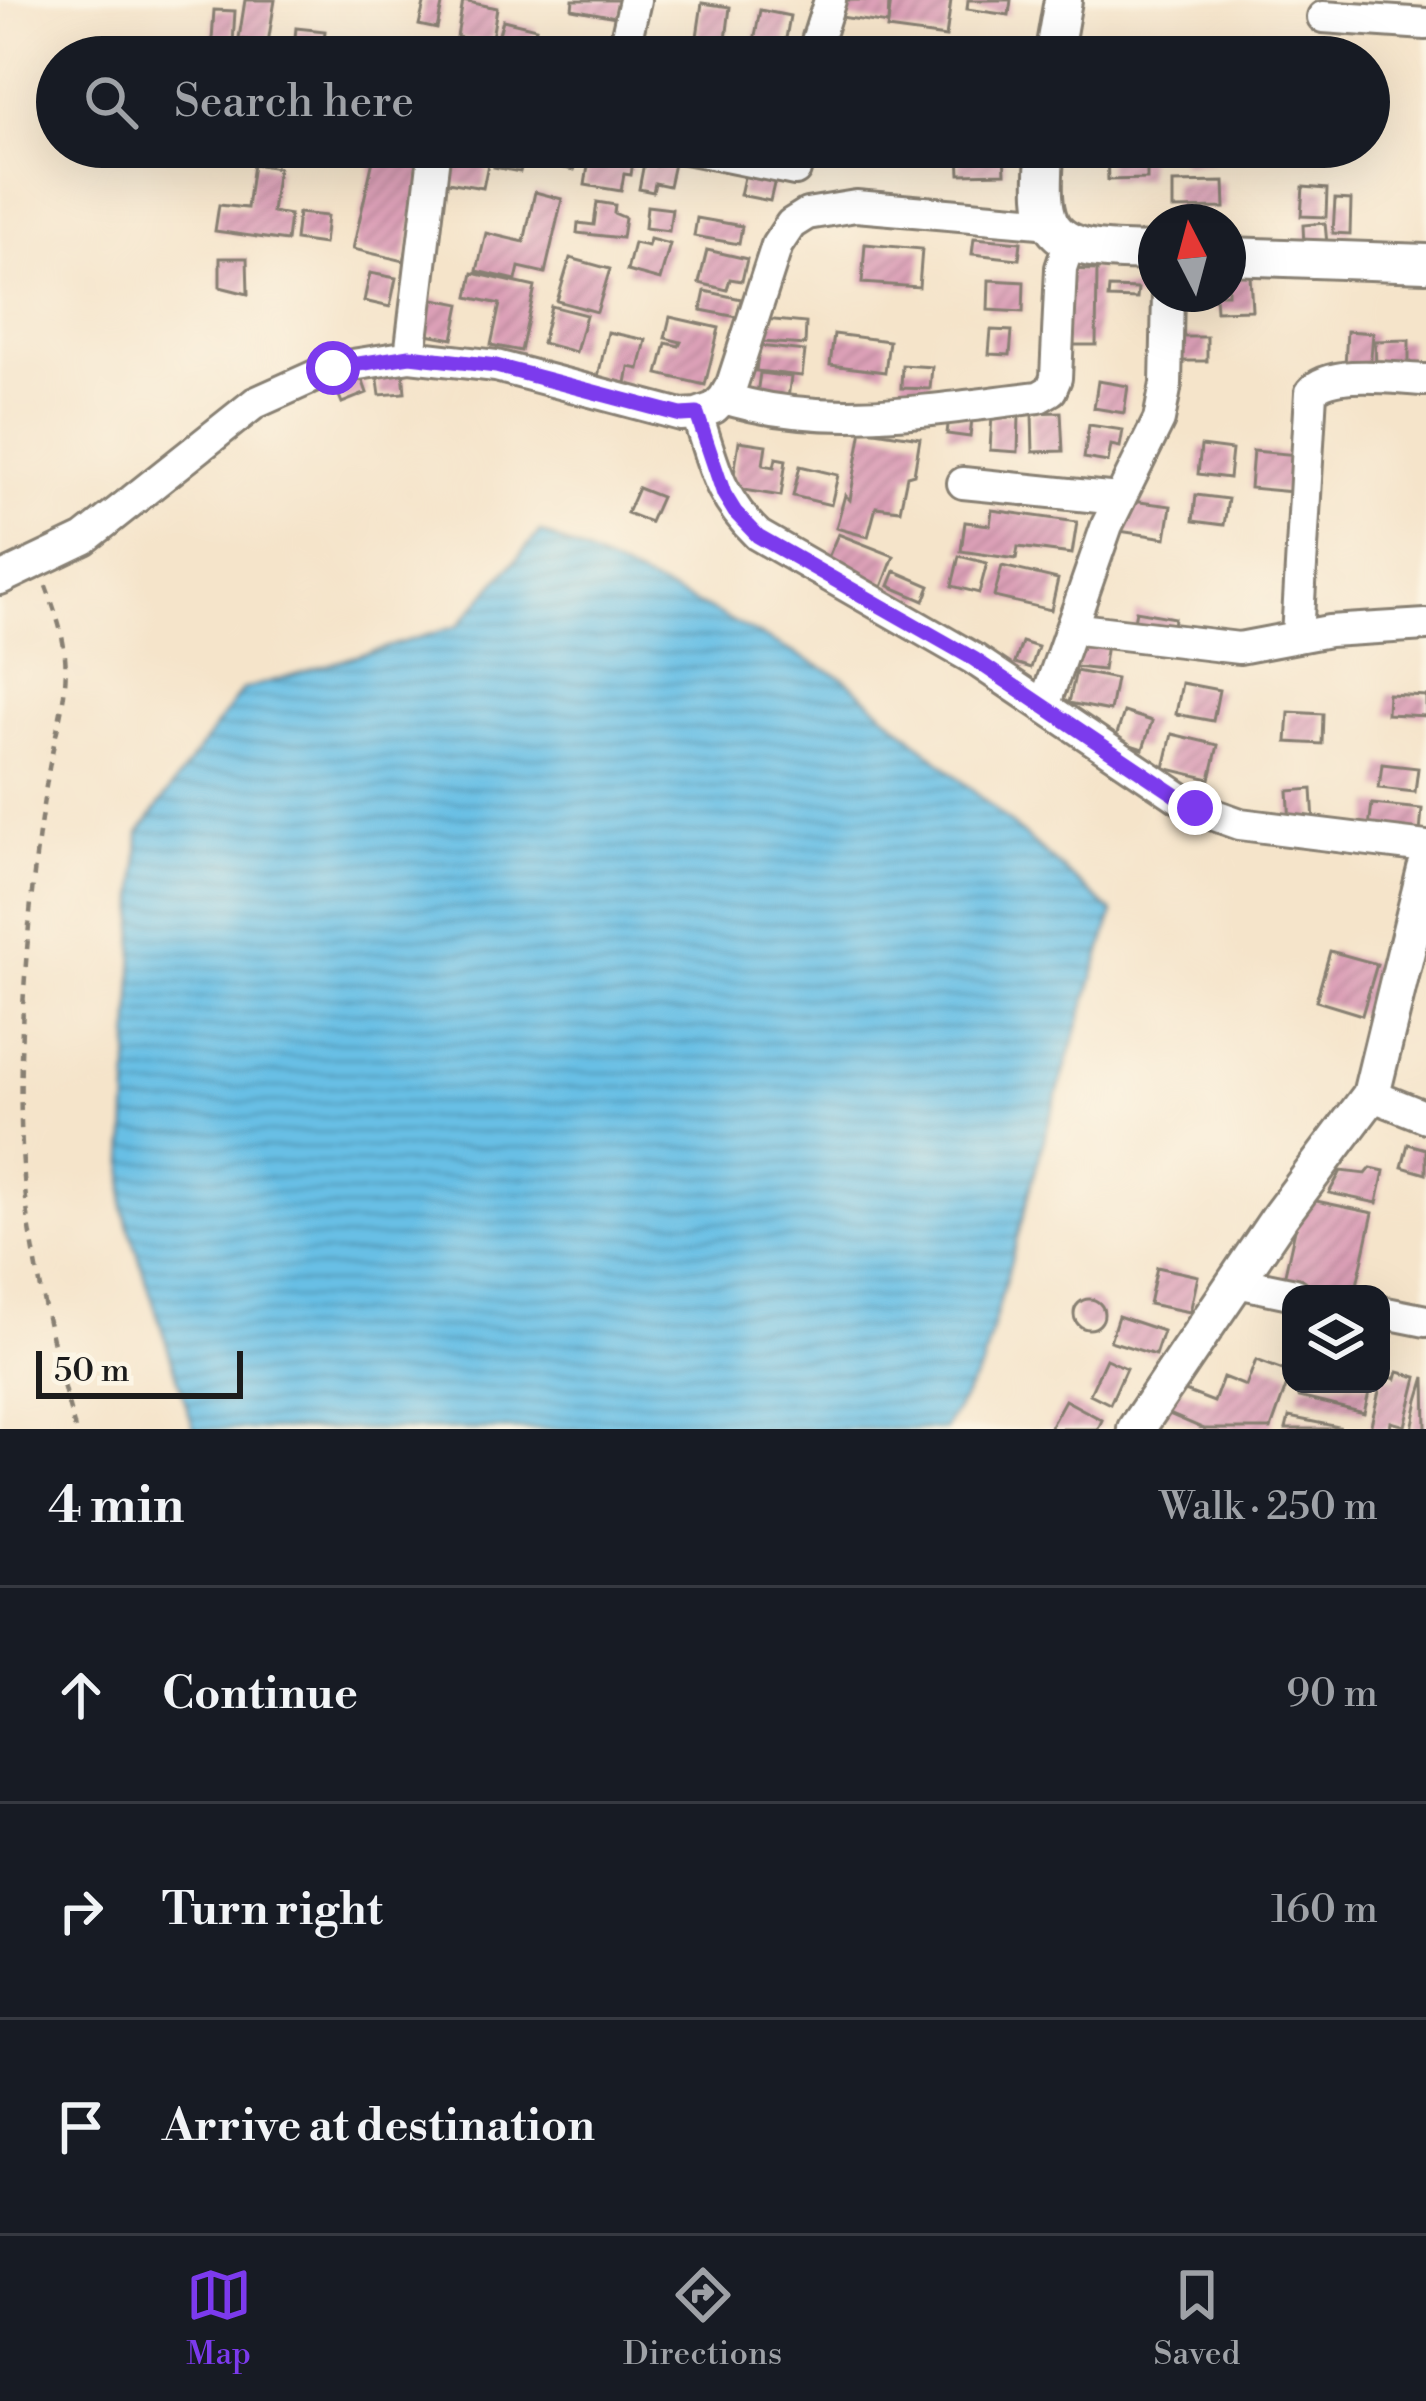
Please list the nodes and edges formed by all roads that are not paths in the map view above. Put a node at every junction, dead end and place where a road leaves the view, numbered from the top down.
1 (635, 0) edge
2 (830, 0) edge
3 (1064, 0) edge
4 (1323, 17) dead end
5 (1426, 24) edge
6 (627, 36) edge
7 (819, 36) edge
8 (1057, 36) edge
9 (432, 168) edge
10 (797, 168) edge
11 (1045, 168) edge
12 (807, 214) junction
13 (1060, 232) junction
14 (1138, 251) edge
15 (1246, 257) edge
16 (1426, 263) edge
17 (1167, 312) edge
18 (410, 356) junction
19 (1426, 380) edge
20 (711, 406) junction
21 (963, 483) dead end
22 (1118, 499) junction
23 (0, 579) edge
24 (1426, 625) edge
25 (1071, 628) junction
26 (1297, 636) junction
27 (1044, 706) junction
28 (1426, 847) edge
29 (1426, 869) edge
30 (1371, 1095) junction
31 (1421, 1110) edge
32 (1237, 1282) junction
33 (1282, 1291) edge
34 (1390, 1314) edge
35 (1426, 1321) edge
36 (1147, 1426) edge

1 - 6 street
2 - 7 street
3 - 8 main road
4 - 5 street
9 - 18 street
10 - 12 street
11 - 13 main road
12 - 13 street
12 - 20 street
13 - 14 main road
13 - 20 street
15 - 16 main road
17 - 22 street
18 - 20 street
18 - 23 street
19 - 26 street
20 - 27 street
21 - 22 street
22 - 25 street
24 - 26 street
25 - 26 street
25 - 27 street
27 - 28 street
29 - 30 main road
30 - 31 street
30 - 32 main road
32 - 33 street
32 - 36 main road
34 - 35 street

